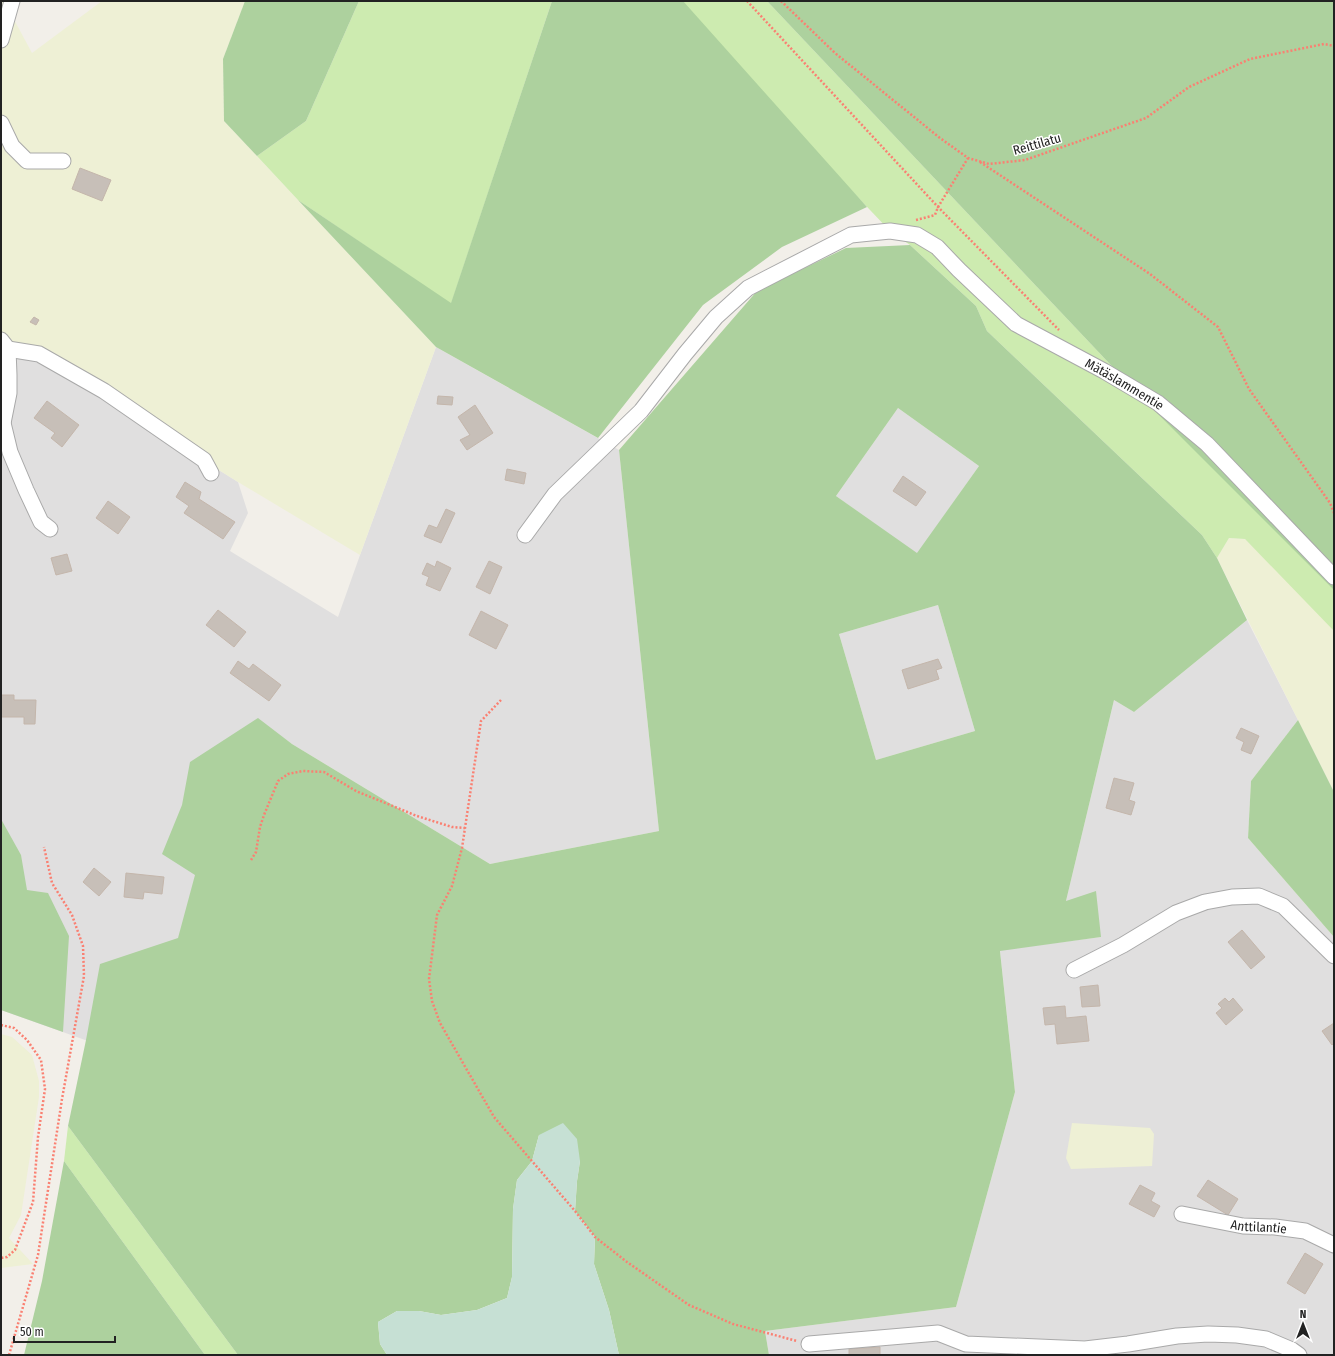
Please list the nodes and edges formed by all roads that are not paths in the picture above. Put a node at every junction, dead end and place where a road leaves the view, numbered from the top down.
1 (12, 1) edge
2 (1, 40) edge
3 (1, 123) edge
4 (63, 161) dead end
5 (5, 345) edge
6 (2, 424) edge
7 (211, 473) dead end
8 (50, 529) dead end
9 (525, 535) dead end
10 (1334, 577) edge
11 (1334, 956) edge
12 (1074, 970) dead end
13 (1182, 1214) dead end
14 (1334, 1245) edge
15 (809, 1344) road end
16 (1299, 1355) edge

1 - 2 street
3 - 4 street
5 - 6 street
5 - 7 street
6 - 8 street
9 - 10 street, Mätäslammentie
11 - 12 street
13 - 14 street, Anttilantie
15 - 16 street

